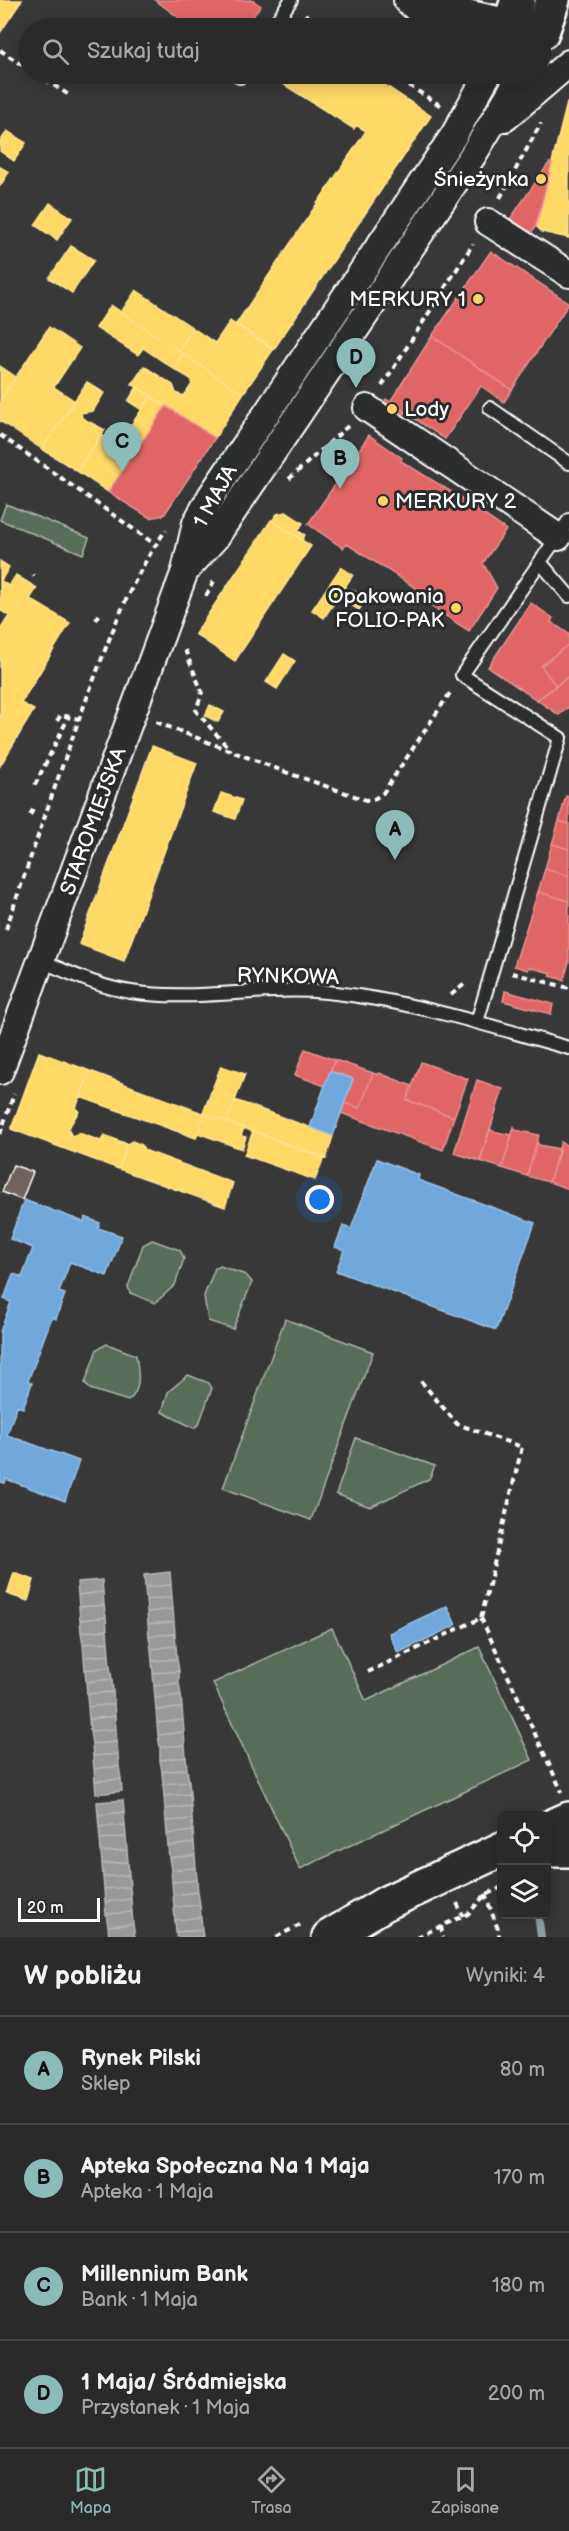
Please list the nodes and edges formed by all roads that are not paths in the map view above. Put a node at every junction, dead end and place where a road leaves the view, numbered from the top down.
1 (291, 0) edge
2 (407, 0) edge
3 (423, 0) edge
4 (552, 0) edge
5 (279, 18) edge
6 (427, 18) edge
7 (475, 18) edge
8 (538, 18) edge
9 (569, 63) edge
10 (551, 79) edge
11 (471, 84) edge
12 (483, 84) edge
13 (516, 84) edge
14 (545, 84) edge
15 (470, 109) junction
16 (485, 136) junction
17 (488, 222) road end
18 (569, 274) edge
19 (368, 408) road end
20 (490, 408) dead end
21 (569, 463) edge
22 (563, 529) edge
23 (540, 562) junction
24 (185, 572) junction
25 (569, 596) edge
26 (41, 961) junction
27 (477, 1022) junction
28 (569, 1048) edge
29 (0, 1071) edge
30 (567, 1809) edge
31 (551, 1824) edge
32 (551, 1850) edge
33 (569, 1850) edge
34 (497, 1852) edge
35 (492, 1884) edge
36 (329, 1937) edge
37 (354, 1937) edge

1 - 5 lane
2 - 6 street
3 - 7 street
4 - 8 street
9 - 10 street, 1 MAJA
11 - 15 street
12 - 15 street, 1 MAJA
13 - 16 street, 1 MAJA
14 - 16 street, 1 MAJA
15 - 24 street, 1 MAJA
16 - 24 street, 1 MAJA
17 - 18 street
19 - 22 street
20 - 21 lane
22 - 23 lane
23 - 25 lane
23 - 27 lane
24 - 26 street, STAROMIEJSKA
26 - 27 lane, RYNKOWA
26 - 29 street, STAROMIEJSKA
27 - 28 lane, RYNKOWA
30 - 31 street
32 - 33 street
34 - 36 street
35 - 37 street

